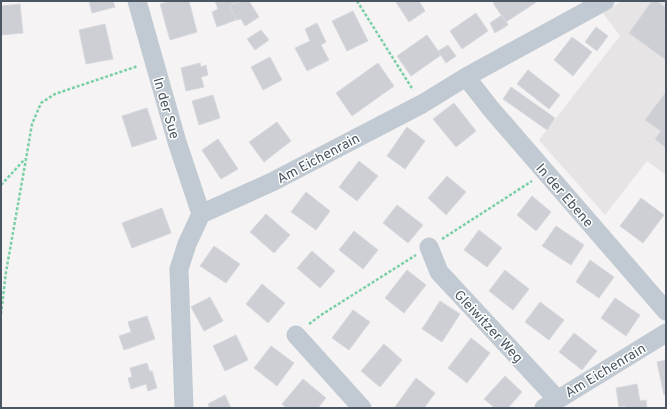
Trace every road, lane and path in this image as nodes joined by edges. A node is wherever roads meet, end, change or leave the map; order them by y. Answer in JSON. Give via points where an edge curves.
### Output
{"nodes":[{"id":1,"x":137,"y":1,"type":"edge"},
{"id":2,"x":605,"y":1,"type":"edge"},
{"id":3,"x":359,"y":2,"type":"edge"},
{"id":4,"x":153,"y":61,"type":"junction"},
{"id":5,"x":466,"y":77,"type":"junction"},
{"id":6,"x":422,"y":104,"type":"junction"},
{"id":7,"x":26,"y":159,"type":"junction"},
{"id":8,"x":1,"y":185,"type":"edge"},
{"id":9,"x":201,"y":214,"type":"junction"},
{"id":10,"x":429,"y":247,"type":"dead end"},
{"id":11,"x":666,"y":311,"type":"edge"},
{"id":12,"x":1,"y":314,"type":"edge"},
{"id":13,"x":666,"y":333,"type":"edge"},
{"id":14,"x":296,"y":334,"type":"dead end"},
{"id":15,"x":550,"y":404,"type":"edge"},
{"id":16,"x":184,"y":408,"type":"edge"},
{"id":17,"x":362,"y":408,"type":"edge"}],
"edges":[{"from":1,"to":4,"type":"street","name":"In der Sue"},
{"from":2,"to":5,"type":"street","name":"Am Eichenrain"},
{"from":3,"to":6,"type":"path"},
{"from":4,"to":7,"type":"path","via":[[55,94],[41,103],[32,124]]},
{"from":4,"to":9,"type":"street","name":"In der Sue"},
{"from":5,"to":6,"type":"street","name":"Am Eichenrain"},
{"from":5,"to":11,"type":"street","name":"In der Ebene"},
{"from":6,"to":9,"type":"street","name":"Am Eichenrain","via":[[272,182]]},
{"from":7,"to":8,"type":"path"},
{"from":7,"to":12,"type":"path"},
{"from":9,"to":16,"type":"street","via":[[179,269]]},
{"from":10,"to":15,"type":"street","name":"Gleiwitzer Weg","via":[[439,272]]},
{"from":13,"to":15,"type":"street","name":"Am Eichenrain"},
{"from":14,"to":17,"type":"street"}]}
